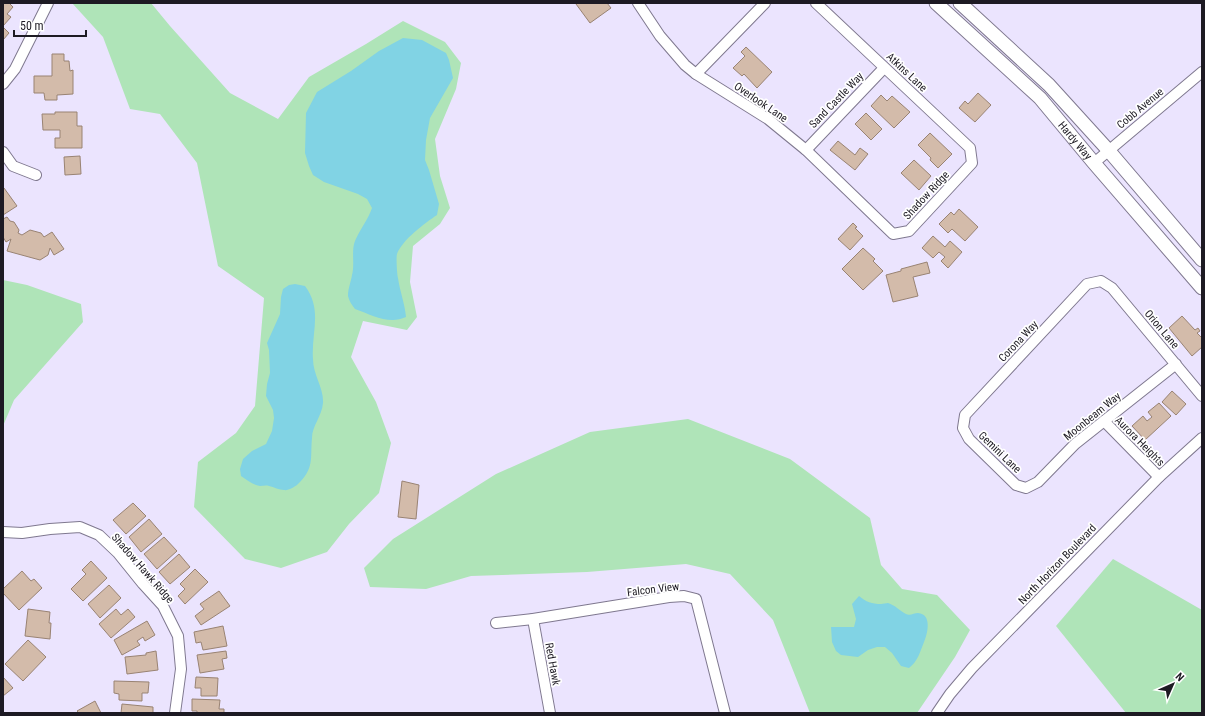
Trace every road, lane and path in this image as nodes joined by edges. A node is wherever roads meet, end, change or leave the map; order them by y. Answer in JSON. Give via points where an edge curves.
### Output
{"nodes":[{"id":1,"x":48,"y":3,"type":"edge"},
{"id":2,"x":638,"y":3,"type":"edge"},
{"id":3,"x":765,"y":3,"type":"edge"},
{"id":4,"x":816,"y":3,"type":"edge"},
{"id":5,"x":936,"y":3,"type":"edge"},
{"id":6,"x":960,"y":3,"type":"edge"},
{"id":7,"x":884,"y":68,"type":"junction"},
{"id":8,"x":1202,"y":72,"type":"edge"},
{"id":9,"x":696,"y":74,"type":"junction"},
{"id":10,"x":3,"y":84,"type":"edge"},
{"id":11,"x":806,"y":150,"type":"junction"},
{"id":12,"x":1109,"y":151,"type":"junction"},
{"id":13,"x":3,"y":152,"type":"edge"},
{"id":14,"x":972,"y":163,"type":"joint"},
{"id":15,"x":1094,"y":163,"type":"junction"},
{"id":16,"x":36,"y":175,"type":"dead end"},
{"id":17,"x":893,"y":234,"type":"joint"},
{"id":18,"x":1202,"y":260,"type":"edge"},
{"id":19,"x":1101,"y":280,"type":"joint"},
{"id":20,"x":1202,"y":288,"type":"edge"},
{"id":21,"x":1176,"y":364,"type":"junction"},
{"id":22,"x":1202,"y":396,"type":"edge"},
{"id":23,"x":1104,"y":421,"type":"junction"},
{"id":24,"x":963,"y":428,"type":"joint"},
{"id":25,"x":1202,"y":438,"type":"edge"},
{"id":26,"x":1159,"y":477,"type":"junction"},
{"id":27,"x":1026,"y":488,"type":"joint"},
{"id":28,"x":3,"y":532,"type":"edge"},
{"id":29,"x":534,"y":619,"type":"junction"},
{"id":30,"x":496,"y":623,"type":"dead end"},
{"id":31,"x":175,"y":713,"type":"edge"},
{"id":32,"x":550,"y":713,"type":"edge"},
{"id":33,"x":725,"y":713,"type":"edge"},
{"id":34,"x":937,"y":713,"type":"edge"}],
"edges":[{"from":1,"to":10,"type":"street","via":[[15,69]]},
{"from":2,"to":9,"type":"street","name":"Overlook Lane","via":[[660,36]]},
{"from":3,"to":9,"type":"street"},
{"from":4,"to":7,"type":"street","name":"Atkins Lane"},
{"from":5,"to":15,"type":"main road","name":"Hardy Way","via":[[1040,98]]},
{"from":6,"to":12,"type":"main road","name":"Hardy Way","via":[[1049,85]]},
{"from":7,"to":11,"type":"street","name":"Sand Castle Way"},
{"from":7,"to":14,"type":"street","name":"Atkins Lane","via":[[970,148]]},
{"from":8,"to":12,"type":"street","name":"Cobb Avenue"},
{"from":9,"to":11,"type":"street","name":"Overlook Lane","via":[[768,118]]},
{"from":11,"to":17,"type":"street","name":"Overlook Lane"},
{"from":12,"to":15,"type":"street","name":"Cobb Avenue"},
{"from":12,"to":18,"type":"main road","name":"Hardy Way"},
{"from":13,"to":16,"type":"street","via":[[13,166]]},
{"from":14,"to":17,"type":"street","name":"Shadow Ridge","via":[[909,231]]},
{"from":15,"to":20,"type":"main road","name":"Hardy Way"},
{"from":19,"to":21,"type":"street","name":"Orion Lane","via":[[1112,288]]},
{"from":19,"to":24,"type":"street","name":"Corona Way","via":[[1087,284],[970,409],[965,415]]},
{"from":21,"to":22,"type":"street","name":"Orion Lane"},
{"from":21,"to":23,"type":"street","name":"Moonbeam Way"},
{"from":23,"to":26,"type":"street","name":"Aurora Heights"},
{"from":23,"to":27,"type":"street","name":"Moonbeam Way","via":[[1075,444],[1038,482]]},
{"from":24,"to":27,"type":"street","name":"Gemini Lane","via":[[969,439],[1016,484]]},
{"from":25,"to":26,"type":"street","name":"North Horizon Boulevard"},
{"from":26,"to":34,"type":"street","name":"North Horizon Boulevard","via":[[972,668]]},
{"from":28,"to":31,"type":"street","name":"Shadow Hawk Ridge","via":[[22,533],[80,527],[99,535],[118,553],[163,606],[178,636],[181,669]]},
{"from":29,"to":30,"type":"street","name":"Falcon View"},
{"from":29,"to":32,"type":"street","name":"Red Hawk"},
{"from":29,"to":33,"type":"street","name":"Falcon View","via":[[669,597],[684,596],[696,599]]}]}
